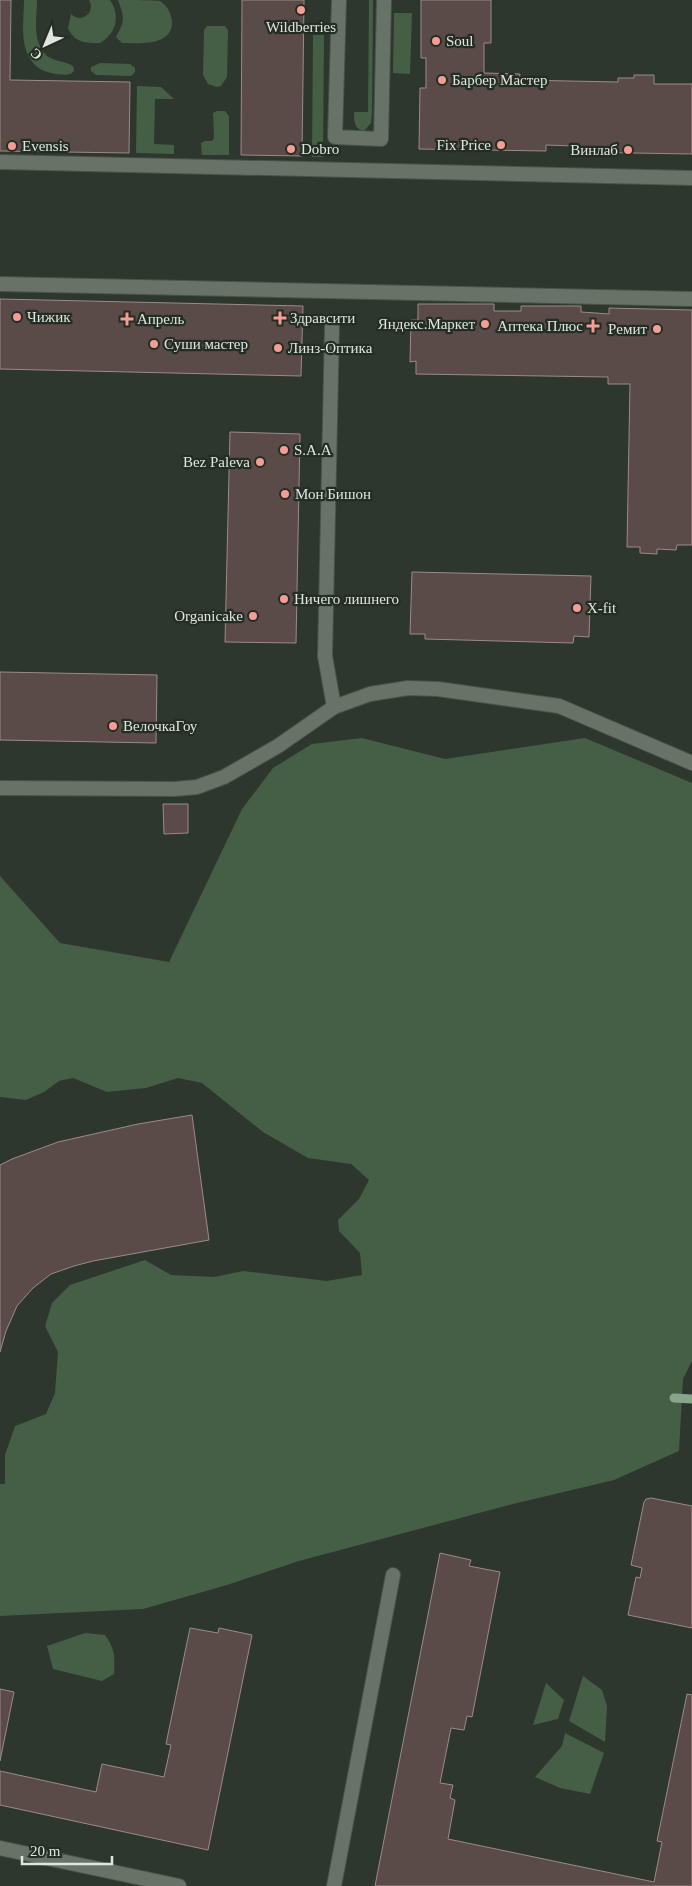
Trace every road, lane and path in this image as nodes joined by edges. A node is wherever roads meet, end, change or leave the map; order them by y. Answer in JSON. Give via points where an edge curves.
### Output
{"nodes":[{"id":1,"x":339,"y":0,"type":"edge"},
{"id":2,"x":384,"y":0,"type":"edge"},
{"id":3,"x":0,"y":162,"type":"edge"},
{"id":4,"x":692,"y":178,"type":"edge"},
{"id":5,"x":0,"y":284,"type":"edge"},
{"id":6,"x":692,"y":299,"type":"edge"},
{"id":7,"x":332,"y":326,"type":"dead end"},
{"id":8,"x":334,"y":707,"type":"junction"},
{"id":9,"x":692,"y":763,"type":"edge"},
{"id":10,"x":0,"y":788,"type":"edge"},
{"id":11,"x":393,"y":1574,"type":"dead end"},
{"id":12,"x":0,"y":1848,"type":"edge"},
{"id":13,"x":179,"y":1886,"type":"edge"},
{"id":14,"x":334,"y":1886,"type":"edge"}],
"edges":[{"from":1,"to":2,"type":"street","via":[[335,138],[381,139]]},
{"from":3,"to":4,"type":"street"},
{"from":5,"to":6,"type":"street"},
{"from":7,"to":8,"type":"street","via":[[325,656]]},
{"from":8,"to":9,"type":"street","via":[[370,694],[408,688],[438,689],[559,706]]},
{"from":8,"to":10,"type":"street","via":[[251,763],[197,787]]},
{"from":11,"to":14,"type":"street"},
{"from":12,"to":13,"type":"street"}]}
